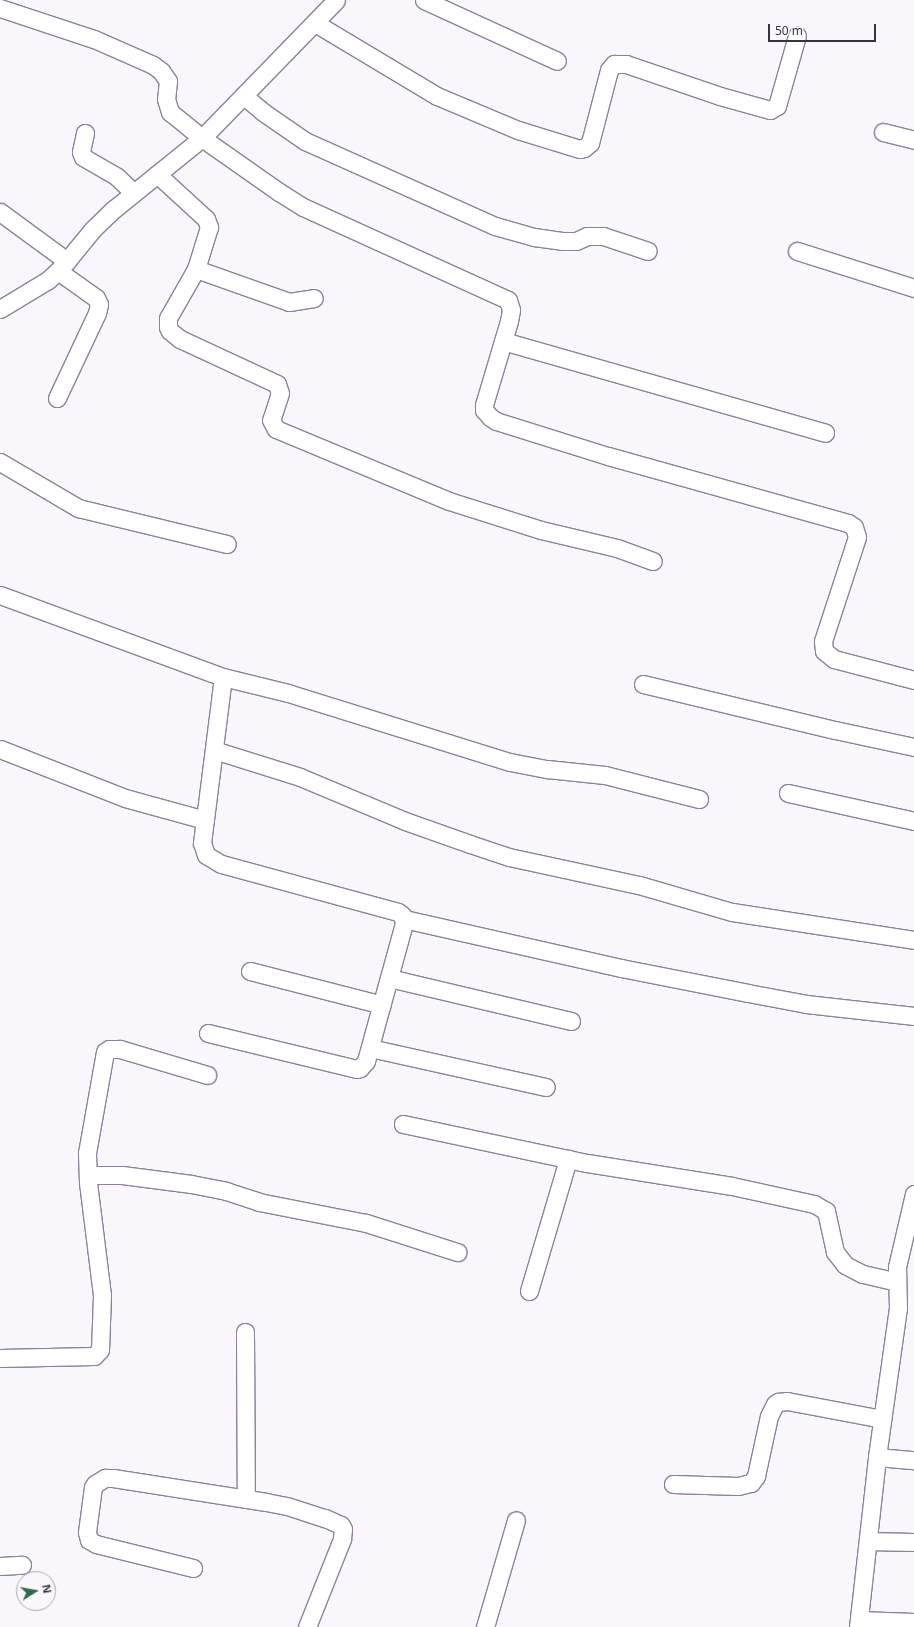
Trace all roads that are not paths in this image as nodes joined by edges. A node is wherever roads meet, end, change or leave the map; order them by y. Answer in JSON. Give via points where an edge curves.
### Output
{"nodes":[{"id":1,"x":336,"y":0,"type":"edge"},
{"id":2,"x":424,"y":0,"type":"edge"},
{"id":3,"x":0,"y":8,"type":"edge"},
{"id":4,"x":315,"y":23,"type":"junction"},
{"id":5,"x":797,"y":36,"type":"dead end"},
{"id":6,"x":557,"y":61,"type":"dead end"},
{"id":7,"x":244,"y":96,"type":"junction"},
{"id":8,"x":884,"y":132,"type":"dead end"},
{"id":9,"x":85,"y":133,"type":"dead end"},
{"id":10,"x":202,"y":138,"type":"junction"},
{"id":11,"x":914,"y":140,"type":"edge"},
{"id":12,"x":157,"y":174,"type":"junction"},
{"id":13,"x":134,"y":193,"type":"junction"},
{"id":14,"x":0,"y":212,"type":"edge"},
{"id":15,"x":648,"y":251,"type":"dead end"},
{"id":16,"x":797,"y":251,"type":"dead end"},
{"id":17,"x":62,"y":266,"type":"junction"},
{"id":18,"x":196,"y":269,"type":"junction"},
{"id":19,"x":914,"y":288,"type":"edge"},
{"id":20,"x":314,"y":298,"type":"dead end"},
{"id":21,"x":0,"y":309,"type":"edge"},
{"id":22,"x":502,"y":341,"type":"junction"},
{"id":23,"x":58,"y":398,"type":"dead end"},
{"id":24,"x":825,"y":433,"type":"dead end"},
{"id":25,"x":0,"y":462,"type":"edge"},
{"id":26,"x":227,"y":544,"type":"dead end"},
{"id":27,"x":653,"y":561,"type":"dead end"},
{"id":28,"x":0,"y":595,"type":"edge"},
{"id":29,"x":223,"y":677,"type":"junction"},
{"id":30,"x":914,"y":680,"type":"edge"},
{"id":31,"x":643,"y":684,"type":"dead end"},
{"id":32,"x":914,"y":747,"type":"edge"},
{"id":33,"x":0,"y":750,"type":"edge"},
{"id":34,"x":214,"y":750,"type":"junction"},
{"id":35,"x":788,"y":793,"type":"dead end"},
{"id":36,"x":699,"y":799,"type":"dead end"},
{"id":37,"x":205,"y":820,"type":"junction"},
{"id":38,"x":914,"y":821,"type":"edge"},
{"id":39,"x":404,"y":919,"type":"junction"},
{"id":40,"x":914,"y":940,"type":"edge"},
{"id":41,"x":250,"y":971,"type":"dead end"},
{"id":42,"x":389,"y":978,"type":"junction"},
{"id":43,"x":382,"y":1005,"type":"junction"},
{"id":44,"x":914,"y":1016,"type":"edge"},
{"id":45,"x":570,"y":1021,"type":"dead end"},
{"id":46,"x":208,"y":1033,"type":"dead end"},
{"id":47,"x":370,"y":1048,"type":"junction"},
{"id":48,"x":207,"y":1075,"type":"dead end"},
{"id":49,"x":546,"y":1087,"type":"dead end"},
{"id":50,"x":403,"y":1124,"type":"dead end"},
{"id":51,"x":568,"y":1158,"type":"junction"},
{"id":52,"x":88,"y":1175,"type":"junction"},
{"id":53,"x":914,"y":1194,"type":"edge"},
{"id":54,"x":457,"y":1252,"type":"dead end"},
{"id":55,"x":897,"y":1282,"type":"junction"},
{"id":56,"x":529,"y":1291,"type":"dead end"},
{"id":57,"x":245,"y":1332,"type":"dead end"},
{"id":58,"x":0,"y":1358,"type":"edge"},
{"id":59,"x":882,"y":1419,"type":"junction"},
{"id":60,"x":877,"y":1456,"type":"junction"},
{"id":61,"x":914,"y":1460,"type":"edge"},
{"id":62,"x":673,"y":1484,"type":"dead end"},
{"id":63,"x":246,"y":1499,"type":"junction"},
{"id":64,"x":516,"y":1520,"type":"dead end"},
{"id":65,"x":868,"y":1541,"type":"junction"},
{"id":66,"x":914,"y":1542,"type":"edge"},
{"id":67,"x":22,"y":1565,"type":"dead end"},
{"id":68,"x":0,"y":1566,"type":"edge"},
{"id":69,"x":193,"y":1568,"type":"dead end"},
{"id":70,"x":914,"y":1622,"type":"edge"},
{"id":71,"x":859,"y":1623,"type":"edge"},
{"id":72,"x":307,"y":1627,"type":"edge"},
{"id":73,"x":485,"y":1627,"type":"edge"}],
"edges":[{"from":1,"to":4,"type":"street"},
{"from":2,"to":6,"type":"street"},
{"from":3,"to":10,"type":"street","via":[[94,39],[153,65],[168,81],[167,109]]},
{"from":4,"to":5,"type":"street","via":[[437,96],[518,130],[580,149],[590,143],[609,70],[614,64],[626,64],[770,110],[777,106]]},
{"from":4,"to":7,"type":"street"},
{"from":7,"to":10,"type":"street"},
{"from":7,"to":15,"type":"street","via":[[306,141],[495,226],[534,237],[562,241],[603,236]]},
{"from":8,"to":11,"type":"street"},
{"from":9,"to":13,"type":"street","via":[[82,157],[117,177]]},
{"from":10,"to":12,"type":"street"},
{"from":10,"to":22,"type":"street","via":[[303,207],[503,296],[508,300],[510,310]]},
{"from":12,"to":13,"type":"street"},
{"from":12,"to":18,"type":"street","via":[[208,222],[208,232]]},
{"from":13,"to":17,"type":"street","via":[[98,224]]},
{"from":14,"to":17,"type":"street"},
{"from":16,"to":19,"type":"street"},
{"from":17,"to":21,"type":"street","via":[[42,284]]},
{"from":17,"to":23,"type":"street","via":[[96,298],[99,304],[97,314]]},
{"from":18,"to":20,"type":"street","via":[[289,302]]},
{"from":18,"to":27,"type":"street","via":[[168,318],[170,332],[277,384],[280,393],[271,420],[276,429],[449,501],[541,530],[617,548]]},
{"from":22,"to":24,"type":"street"},
{"from":22,"to":30,"type":"street","via":[[484,405],[486,414],[496,421],[616,458],[848,523],[854,527],[857,537],[823,641],[824,651],[834,659]]},
{"from":25,"to":26,"type":"street","via":[[90,513]]},
{"from":28,"to":29,"type":"street"},
{"from":29,"to":34,"type":"street"},
{"from":29,"to":36,"type":"street","via":[[288,693],[510,762],[605,775]]},
{"from":31,"to":32,"type":"street"},
{"from":33,"to":37,"type":"street","via":[[125,798]]},
{"from":34,"to":37,"type":"street"},
{"from":34,"to":40,"type":"street","via":[[300,777],[405,821],[509,857],[639,885],[732,912]]},
{"from":35,"to":38,"type":"street"},
{"from":37,"to":39,"type":"street","via":[[203,850],[216,862],[398,912]]},
{"from":39,"to":42,"type":"street"},
{"from":39,"to":44,"type":"street","via":[[621,968],[748,993],[806,1004]]},
{"from":41,"to":43,"type":"street"},
{"from":42,"to":43,"type":"street"},
{"from":42,"to":45,"type":"street"},
{"from":43,"to":47,"type":"street"},
{"from":46,"to":47,"type":"street","via":[[357,1068],[364,1066]]},
{"from":47,"to":49,"type":"street"},
{"from":48,"to":52,"type":"street","via":[[120,1049],[109,1049],[105,1052],[87,1153]]},
{"from":50,"to":51,"type":"street"},
{"from":51,"to":55,"type":"street","via":[[732,1186],[814,1204],[826,1211],[835,1252],[845,1265],[863,1274]]},
{"from":51,"to":56,"type":"street"},
{"from":52,"to":54,"type":"street","via":[[122,1175],[226,1191],[259,1202],[366,1223]]},
{"from":52,"to":58,"type":"street","via":[[102,1295],[100,1350],[97,1355],[87,1356]]},
{"from":53,"to":55,"type":"street","via":[[897,1267]]},
{"from":55,"to":59,"type":"street","via":[[898,1308]]},
{"from":57,"to":63,"type":"street"},
{"from":59,"to":60,"type":"street"},
{"from":59,"to":62,"type":"street","via":[[787,1401],[778,1402],[769,1416],[756,1476],[751,1483],[738,1486]]},
{"from":60,"to":61,"type":"street"},
{"from":60,"to":65,"type":"street"},
{"from":63,"to":69,"type":"street","via":[[113,1478],[106,1478],[95,1484],[87,1532],[90,1540],[96,1544]]},
{"from":63,"to":72,"type":"street","via":[[287,1506],[331,1520],[343,1529],[342,1539]]},
{"from":64,"to":73,"type":"street"},
{"from":65,"to":66,"type":"street"},
{"from":65,"to":71,"type":"street"},
{"from":67,"to":68,"type":"street"},
{"from":70,"to":71,"type":"street"}]}
